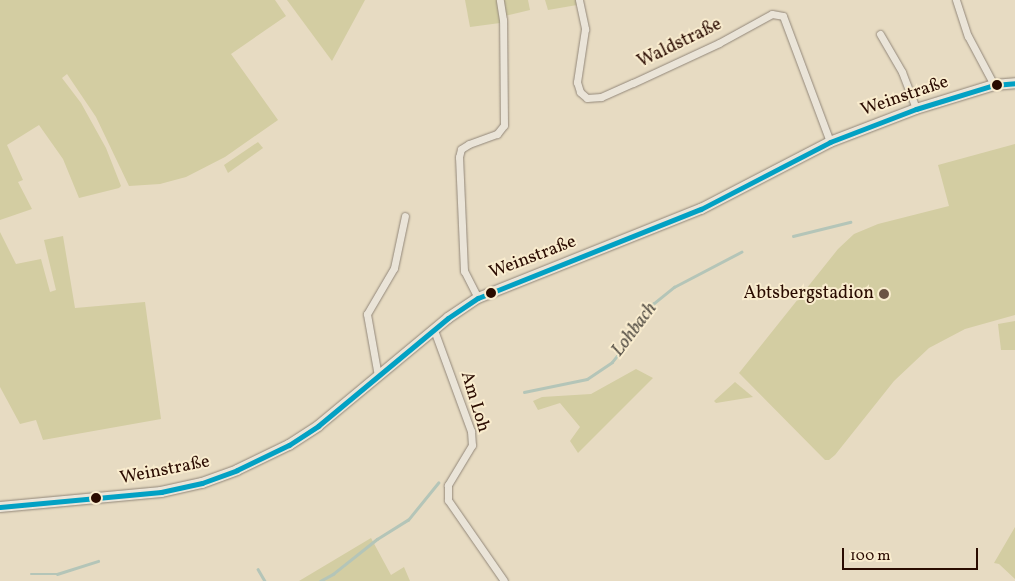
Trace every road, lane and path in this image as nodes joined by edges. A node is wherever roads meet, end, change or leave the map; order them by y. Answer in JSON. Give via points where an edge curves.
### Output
{"nodes":[{"id":1,"x":500,"y":0,"type":"edge"},
{"id":2,"x":579,"y":0,"type":"edge"},
{"id":3,"x":956,"y":0,"type":"edge"},
{"id":4,"x":880,"y":34,"type":"dead end"},
{"id":5,"x":1015,"y":83,"type":"edge"},
{"id":6,"x":994,"y":85,"type":"junction"},
{"id":7,"x":916,"y":108,"type":"junction"},
{"id":8,"x":830,"y":142,"type":"junction"},
{"id":9,"x":405,"y":216,"type":"dead end"},
{"id":10,"x":478,"y":298,"type":"junction"},
{"id":11,"x":434,"y":330,"type":"junction"},
{"id":12,"x":378,"y":376,"type":"junction"},
{"id":13,"x":0,"y":508,"type":"edge"},
{"id":14,"x":504,"y":581,"type":"edge"}],
"edges":[{"from":1,"to":10,"type":"street","via":[[504,125],[497,134],[469,144],[461,150],[459,157],[464,271]]},
{"from":2,"to":8,"type":"street","name":"Waldstraße","via":[[585,28],[577,82],[580,92],[587,98],[601,97],[633,83],[772,14],[783,16]]},
{"from":3,"to":6,"type":"street","via":[[968,36]]},
{"from":4,"to":7,"type":"street","via":[[902,72]]},
{"from":5,"to":6,"type":"street","name":"Weinstraße"},
{"from":6,"to":7,"type":"street","name":"Weinstraße"},
{"from":7,"to":8,"type":"street","name":"Weinstraße"},
{"from":8,"to":10,"type":"street","name":"Weinstraße","via":[[701,209]]},
{"from":9,"to":12,"type":"street","via":[[394,268],[367,314]]},
{"from":10,"to":11,"type":"street","name":"Weinstraße"},
{"from":11,"to":12,"type":"street","name":"Weinstraße"},
{"from":11,"to":14,"type":"street","name":"Am Loh","via":[[471,431],[472,445],[448,486],[448,500]]},
{"from":12,"to":13,"type":"street","name":"Weinstraße","via":[[318,426],[289,445],[202,483],[130,496]]}]}
